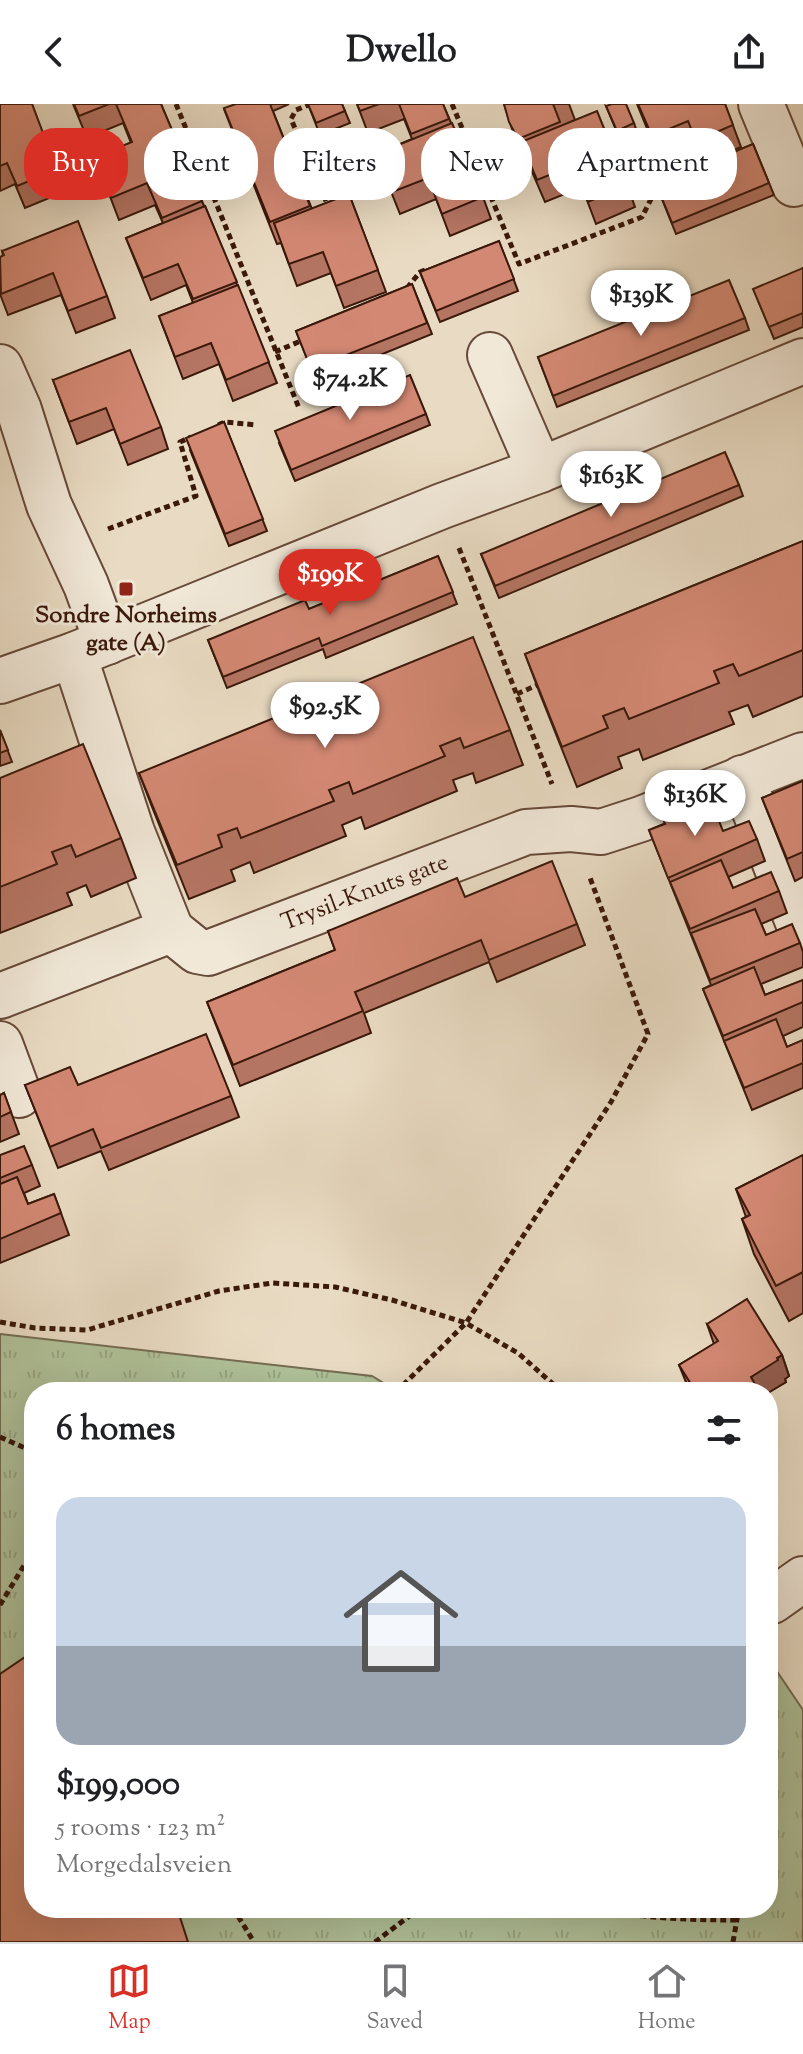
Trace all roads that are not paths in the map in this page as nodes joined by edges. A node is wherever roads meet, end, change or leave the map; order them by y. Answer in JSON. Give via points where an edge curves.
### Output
{"nodes":[{"id":1,"x":761,"y":104,"type":"edge"},
{"id":2,"x":794,"y":184,"type":"dead end"},
{"id":3,"x":490,"y":355,"type":"dead end"},
{"id":4,"x":803,"y":361,"type":"edge"},
{"id":5,"x":0,"y":367,"type":"edge"},
{"id":6,"x":540,"y":470,"type":"junction"},
{"id":7,"x":91,"y":648,"type":"junction"},
{"id":8,"x":0,"y":681,"type":"edge"},
{"id":9,"x":803,"y":755,"type":"edge"},
{"id":10,"x":742,"y":778,"type":"junction"},
{"id":11,"x":171,"y":930,"type":"junction"},
{"id":12,"x":803,"y":935,"type":"edge"},
{"id":13,"x":0,"y":996,"type":"edge"},
{"id":14,"x":0,"y":1044,"type":"edge"},
{"id":15,"x":19,"y":1095,"type":"dead end"}],
"edges":[{"from":1,"to":2,"type":"street"},
{"from":3,"to":6,"type":"street"},
{"from":4,"to":6,"type":"street"},
{"from":5,"to":7,"type":"street","via":[[49,505],[86,585]]},
{"from":6,"to":7,"type":"street"},
{"from":7,"to":8,"type":"street"},
{"from":7,"to":11,"type":"street","via":[[132,832]]},
{"from":9,"to":10,"type":"street","name":"Trysil-Knuts gate"},
{"from":10,"to":11,"type":"street","name":"Trysil-Knuts gate","via":[[601,832],[526,832],[208,953],[197,951]]},
{"from":10,"to":12,"type":"street"},
{"from":11,"to":13,"type":"street"},
{"from":14,"to":15,"type":"street"}]}
